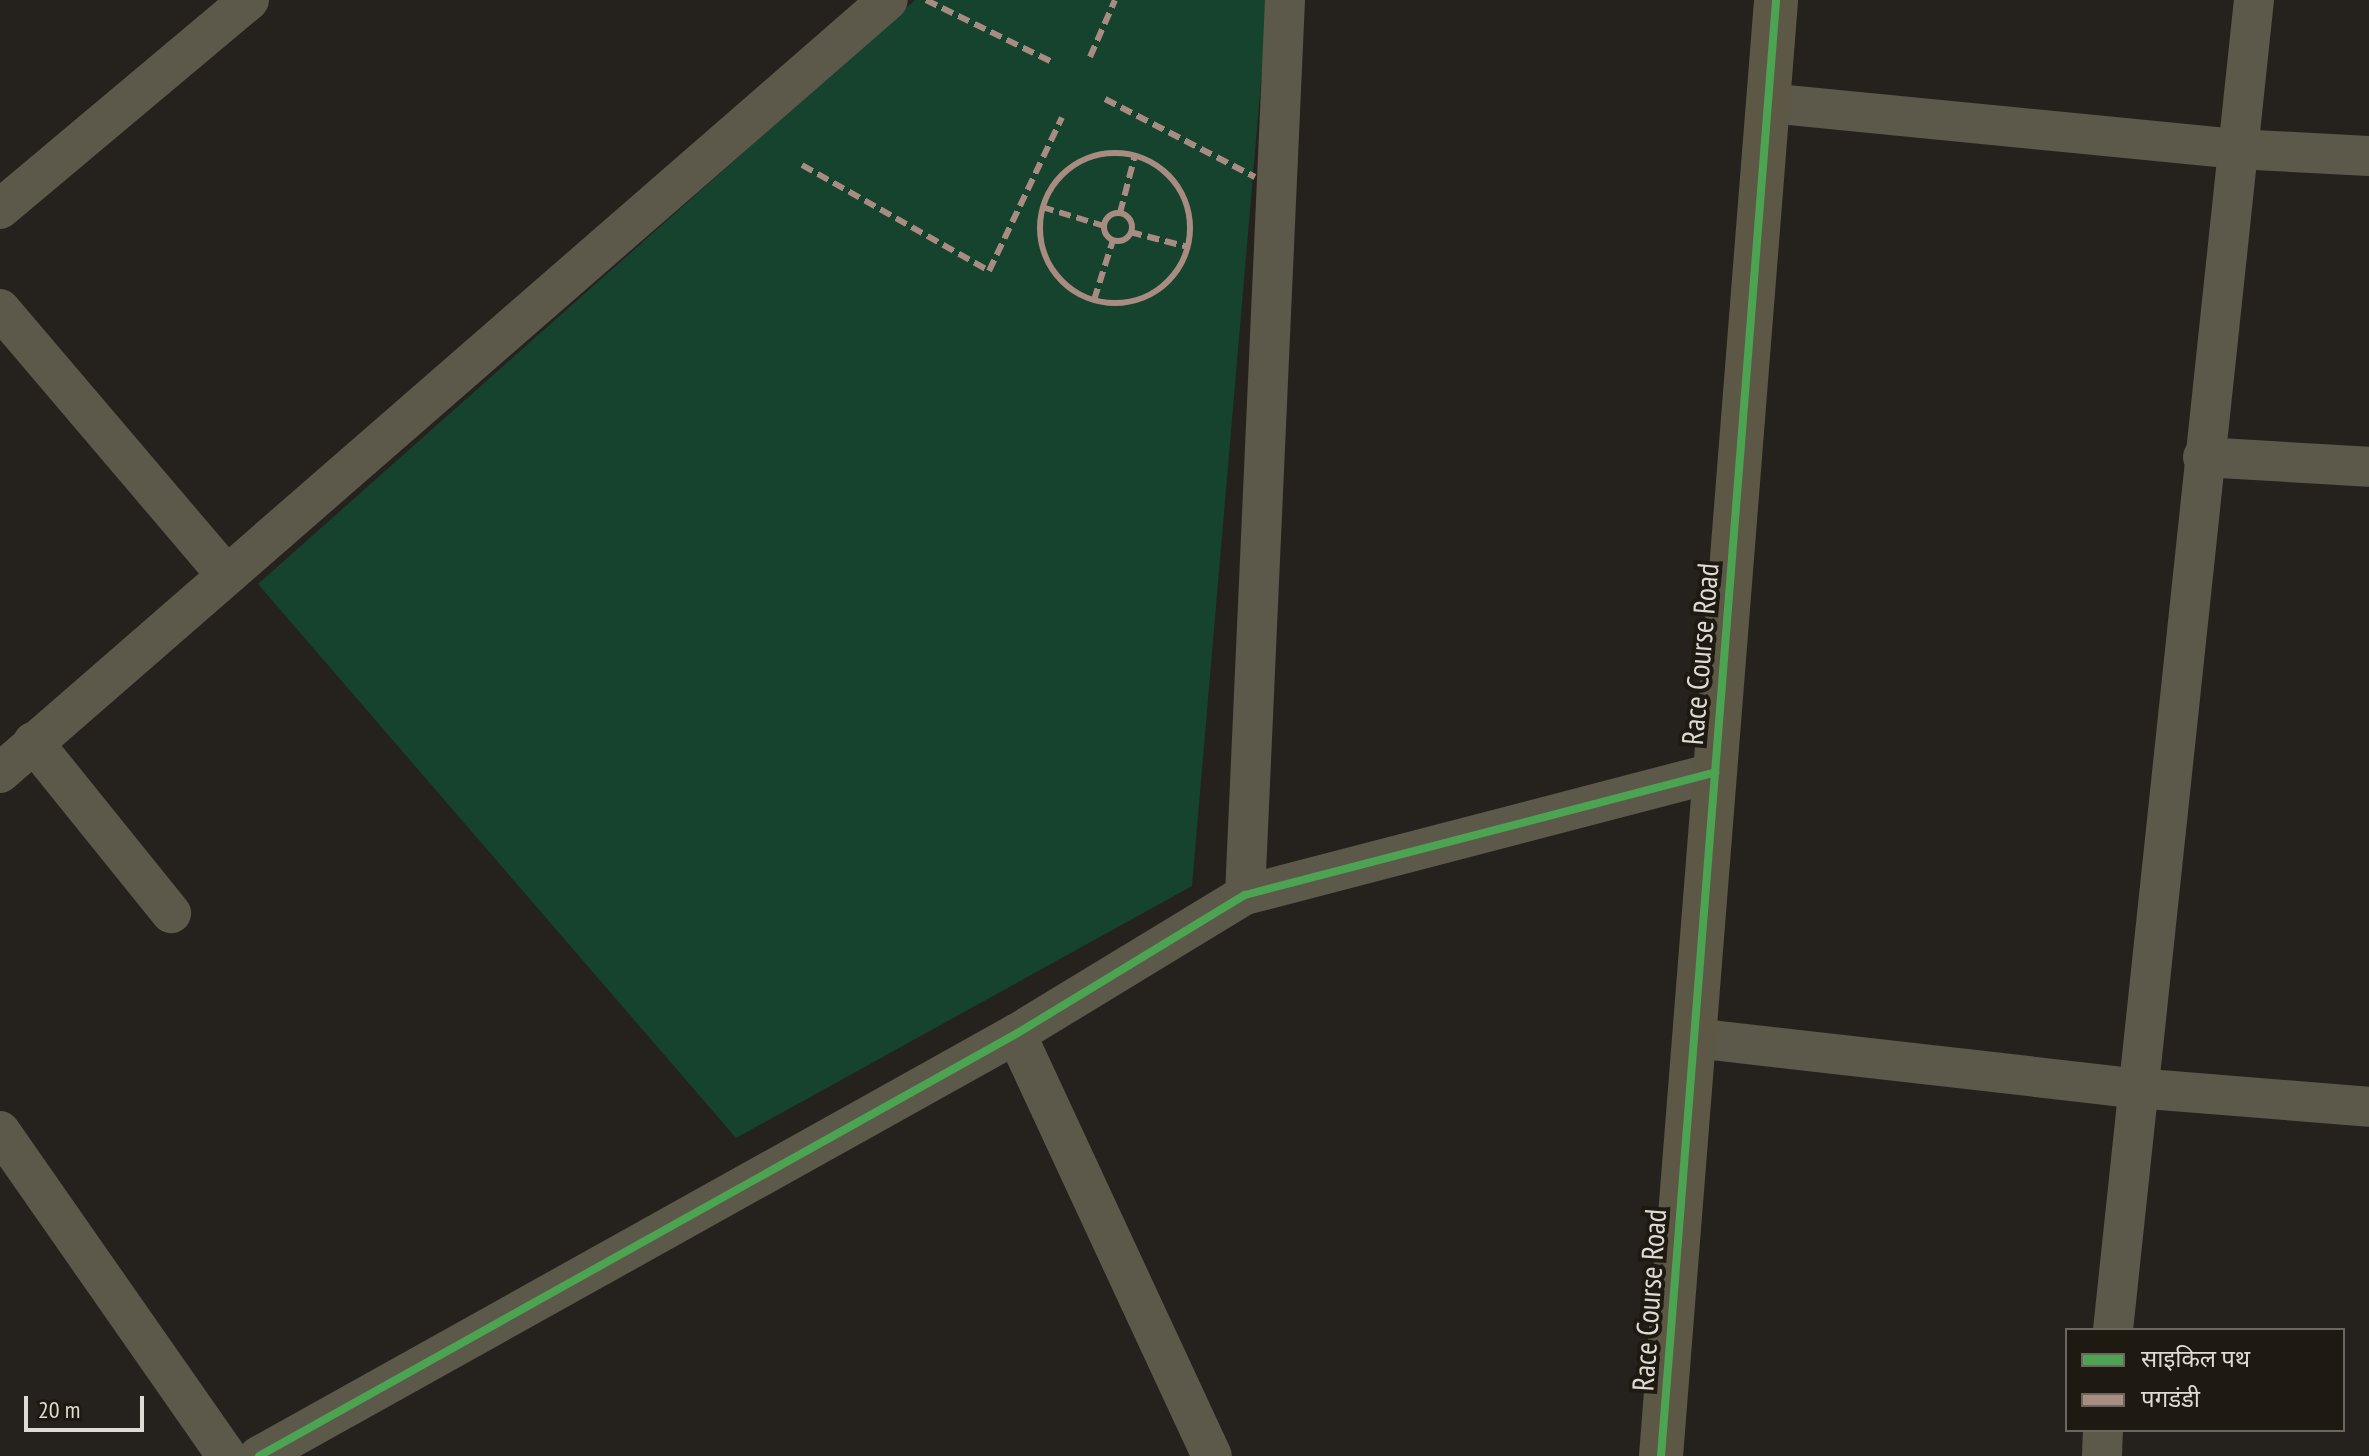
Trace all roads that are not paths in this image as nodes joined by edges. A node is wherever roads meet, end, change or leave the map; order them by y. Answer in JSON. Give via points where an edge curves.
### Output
{"nodes":[{"id":1,"x":249,"y":0,"type":"edge"},
{"id":2,"x":888,"y":0,"type":"edge"},
{"id":3,"x":1285,"y":0,"type":"edge"},
{"id":4,"x":1776,"y":0,"type":"edge"},
{"id":5,"x":2254,"y":0,"type":"edge"},
{"id":6,"x":1768,"y":103,"type":"junction"},
{"id":7,"x":2236,"y":149,"type":"junction"},
{"id":8,"x":2369,"y":156,"type":"edge"},
{"id":9,"x":0,"y":209,"type":"edge"},
{"id":10,"x":0,"y":309,"type":"edge"},
{"id":11,"x":2203,"y":457,"type":"junction"},
{"id":12,"x":2369,"y":467,"type":"edge"},
{"id":13,"x":227,"y":576,"type":"junction"},
{"id":14,"x":33,"y":742,"type":"junction"},
{"id":15,"x":0,"y":773,"type":"edge"},
{"id":16,"x":1715,"y":773,"type":"junction"},
{"id":17,"x":1245,"y":895,"type":"junction"},
{"id":18,"x":171,"y":913,"type":"dead end"},
{"id":19,"x":1016,"y":1034,"type":"junction"},
{"id":20,"x":1694,"y":1038,"type":"junction"},
{"id":21,"x":2135,"y":1088,"type":"junction"},
{"id":22,"x":2369,"y":1107,"type":"edge"},
{"id":23,"x":0,"y":1131,"type":"edge"},
{"id":24,"x":2113,"y":1328,"type":"edge"},
{"id":25,"x":2103,"y":1432,"type":"edge"},
{"id":26,"x":227,"y":1456,"type":"edge"},
{"id":27,"x":259,"y":1456,"type":"edge"},
{"id":28,"x":1212,"y":1456,"type":"edge"},
{"id":29,"x":1661,"y":1456,"type":"edge"},
{"id":30,"x":2102,"y":1456,"type":"edge"}],
"edges":[{"from":1,"to":9,"type":"street"},
{"from":2,"to":13,"type":"street"},
{"from":3,"to":17,"type":"street"},
{"from":4,"to":6,"type":"street","name":"Race Course Road"},
{"from":5,"to":7,"type":"street"},
{"from":6,"to":7,"type":"street"},
{"from":6,"to":16,"type":"street","name":"Race Course Road"},
{"from":7,"to":8,"type":"street"},
{"from":7,"to":11,"type":"street"},
{"from":10,"to":13,"type":"street"},
{"from":11,"to":12,"type":"street"},
{"from":11,"to":21,"type":"street"},
{"from":13,"to":14,"type":"street"},
{"from":14,"to":15,"type":"street"},
{"from":14,"to":18,"type":"street"},
{"from":16,"to":17,"type":"street"},
{"from":16,"to":20,"type":"street","name":"Race Course Road"},
{"from":17,"to":19,"type":"street"},
{"from":19,"to":27,"type":"street"},
{"from":19,"to":28,"type":"street"},
{"from":20,"to":21,"type":"street"},
{"from":20,"to":29,"type":"street","name":"Race Course Road"},
{"from":21,"to":22,"type":"street"},
{"from":21,"to":24,"type":"street"},
{"from":23,"to":26,"type":"street"},
{"from":25,"to":30,"type":"street"}]}
